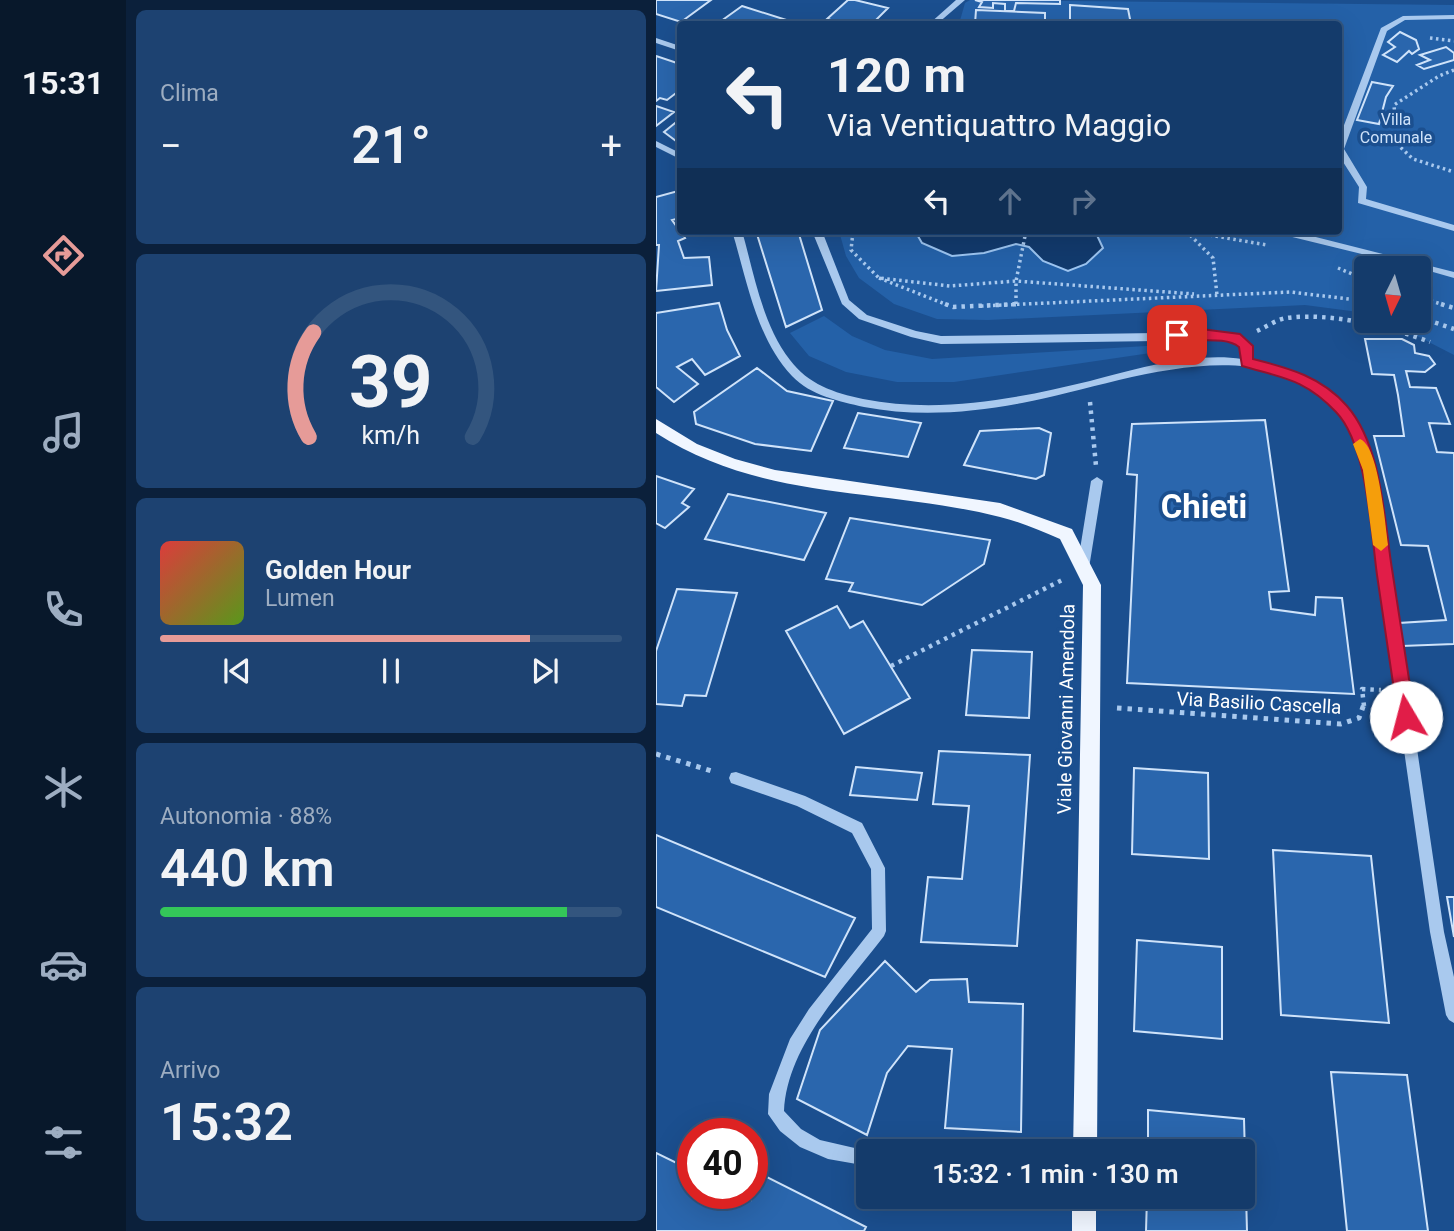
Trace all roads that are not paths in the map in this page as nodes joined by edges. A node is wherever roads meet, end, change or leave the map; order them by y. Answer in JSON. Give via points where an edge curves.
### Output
{"nodes":[{"id":1,"x":961,"y":0,"type":"edge"},
{"id":2,"x":1454,"y":17,"type":"edge"},
{"id":3,"x":936,"y":21,"type":"edge"},
{"id":4,"x":656,"y":40,"type":"edge"},
{"id":5,"x":677,"y":48,"type":"edge"},
{"id":6,"x":656,"y":144,"type":"edge"},
{"id":7,"x":1342,"y":144,"type":"edge"},
{"id":8,"x":1342,"y":152,"type":"edge"},
{"id":9,"x":677,"y":154,"type":"edge"},
{"id":10,"x":1454,"y":228,"type":"edge"},
{"id":11,"x":738,"y":235,"type":"edge"},
{"id":12,"x":819,"y":235,"type":"edge"},
{"id":13,"x":1296,"y":235,"type":"edge"},
{"id":14,"x":1454,"y":275,"type":"edge"},
{"id":15,"x":1247,"y":362,"type":"junction"},
{"id":16,"x":656,"y":425,"type":"edge"},
{"id":17,"x":1097,"y":481,"type":"road end"},
{"id":18,"x":1083,"y":569,"type":"junction"},
{"id":19,"x":736,"y":778,"type":"road end"},
{"id":20,"x":1454,"y":1015,"type":"edge"},
{"id":21,"x":1085,"y":1139,"type":"edge"},
{"id":22,"x":856,"y":1157,"type":"edge"},
{"id":23,"x":1084,"y":1209,"type":"edge"},
{"id":24,"x":1084,"y":1231,"type":"edge"}],
"edges":[{"from":1,"to":3,"type":"street"},
{"from":2,"to":7,"type":"street","via":[[1403,18],[1384,30]]},
{"from":4,"to":5,"type":"street"},
{"from":6,"to":9,"type":"street"},
{"from":8,"to":10,"type":"street","via":[[1363,187],[1361,201]]},
{"from":11,"to":15,"type":"street","via":[[781,358],[799,378],[822,392],[851,400],[894,408],[938,409],[1035,397],[1167,367]]},
{"from":12,"to":15,"type":"street","via":[[846,302],[863,317],[915,334],[941,340],[1227,335],[1242,341],[1248,351]]},
{"from":13,"to":14,"type":"street"},
{"from":15,"to":20,"type":"street","via":[[1282,369],[1309,382],[1343,410],[1370,470],[1436,932]]},
{"from":16,"to":18,"type":"main road","name":"Viale Giovanni Amendola","via":[[676,441],[757,473],[1000,510],[1066,534]]},
{"from":17,"to":18,"type":"street"},
{"from":18,"to":21,"type":"main road","name":"Viale Giovanni Amendola","via":[[1092,585]]},
{"from":19,"to":22,"type":"street","via":[[857,828],[878,868],[879,931],[808,1025],[777,1094],[776,1114],[786,1128],[826,1153]]},
{"from":23,"to":24,"type":"main road"}]}
